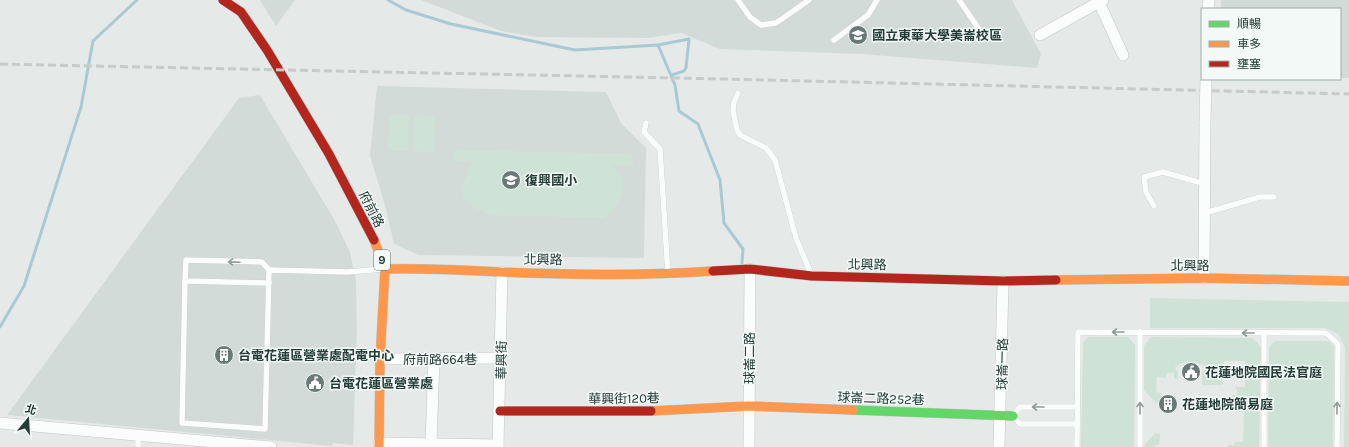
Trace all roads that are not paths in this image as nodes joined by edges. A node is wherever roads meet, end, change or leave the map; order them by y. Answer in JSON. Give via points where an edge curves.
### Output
{"nodes":[{"id":1,"x":223,"y":0,"type":"edge"},
{"id":2,"x":234,"y":0,"type":"edge"},
{"id":3,"x":738,"y":0,"type":"edge"},
{"id":4,"x":808,"y":0,"type":"edge"},
{"id":5,"x":877,"y":0,"type":"edge"},
{"id":6,"x":959,"y":0,"type":"edge"},
{"id":7,"x":1100,"y":1,"type":"edge"},
{"id":8,"x":241,"y":12,"type":"junction"},
{"id":9,"x":979,"y":29,"type":"dead end"},
{"id":10,"x":1040,"y":35,"type":"dead end"},
{"id":11,"x":834,"y":40,"type":"dead end"},
{"id":12,"x":1123,"y":55,"type":"dead end"},
{"id":13,"x":1206,"y":80,"type":"edge"},
{"id":14,"x":738,"y":93,"type":"dead end"},
{"id":15,"x":646,"y":123,"type":"dead end"},
{"id":16,"x":1205,"y":184,"type":"junction"},
{"id":17,"x":1274,"y":197,"type":"dead end"},
{"id":18,"x":1154,"y":206,"type":"dead end"},
{"id":19,"x":1204,"y":213,"type":"junction"},
{"id":20,"x":750,"y":268,"type":"junction"},
{"id":21,"x":385,"y":269,"type":"junction"},
{"id":22,"x":270,"y":270,"type":"junction"},
{"id":23,"x":502,"y":272,"type":"junction"},
{"id":24,"x":668,"y":274,"type":"junction"},
{"id":25,"x":812,"y":276,"type":"junction"},
{"id":26,"x":1204,"y":278,"type":"junction"},
{"id":27,"x":1003,"y":280,"type":"junction"},
{"id":28,"x":185,"y":281,"type":"junction"},
{"id":29,"x":1349,"y":281,"type":"edge"},
{"id":30,"x":269,"y":283,"type":"junction"},
{"id":31,"x":1140,"y":332,"type":"junction"},
{"id":32,"x":1264,"y":333,"type":"junction"},
{"id":33,"x":501,"y":358,"type":"junction"},
{"id":34,"x":380,"y":359,"type":"junction"},
{"id":35,"x":434,"y":359,"type":"junction"},
{"id":36,"x":749,"y":406,"type":"junction"},
{"id":37,"x":1077,"y":408,"type":"junction"},
{"id":38,"x":500,"y":411,"type":"junction"},
{"id":39,"x":1000,"y":416,"type":"junction"},
{"id":40,"x":1013,"y":416,"type":"junction"},
{"id":41,"x":0,"y":423,"type":"edge"},
{"id":42,"x":1077,"y":424,"type":"junction"},
{"id":43,"x":138,"y":435,"type":"junction"},
{"id":44,"x":431,"y":444,"type":"junction"},
{"id":45,"x":379,"y":445,"type":"edge"},
{"id":46,"x":498,"y":446,"type":"edge"},
{"id":47,"x":138,"y":447,"type":"edge"},
{"id":48,"x":270,"y":447,"type":"edge"},
{"id":49,"x":749,"y":447,"type":"edge"},
{"id":50,"x":999,"y":447,"type":"edge"},
{"id":51,"x":1077,"y":447,"type":"edge"},
{"id":52,"x":1140,"y":447,"type":"edge"},
{"id":53,"x":1264,"y":447,"type":"edge"},
{"id":54,"x":1337,"y":447,"type":"edge"}],
"edges":[{"from":1,"to":8,"type":"street","number":"9"},
{"from":2,"to":8,"type":"street"},
{"from":3,"to":4,"type":"lane","via":[[750,17],[761,25],[776,23]]},
{"from":5,"to":11,"type":"lane","via":[[868,15]]},
{"from":6,"to":9,"type":"lane"},
{"from":7,"to":10,"type":"street"},
{"from":7,"to":12,"type":"street"},
{"from":8,"to":21,"type":"street","name":"府前路","number":"9","via":[[329,154],[377,246]]},
{"from":13,"to":16,"type":"street","bridge":true},
{"from":14,"to":25,"type":"lane","via":[[733,111],[736,130],[740,135],[766,148],[775,160],[796,238]]},
{"from":15,"to":24,"type":"lane","via":[[644,132],[660,149]]},
{"from":16,"to":18,"type":"lane","via":[[1163,172],[1144,178],[1146,192]]},
{"from":16,"to":19,"type":"street"},
{"from":17,"to":19,"type":"lane","via":[[1260,197]]},
{"from":19,"to":26,"type":"street"},
{"from":20,"to":24,"type":"street","name":"北興路"},
{"from":20,"to":25,"type":"street","name":"北興路"},
{"from":20,"to":36,"type":"street","name":"球崙二路"},
{"from":21,"to":22,"type":"lane","via":[[348,272]]},
{"from":21,"to":23,"type":"street","name":"北興路"},
{"from":21,"to":34,"type":"street","name":"府前路","number":"9"},
{"from":22,"to":28,"type":"lane","one_way":true,"via":[[262,262],[186,260]]},
{"from":22,"to":30,"type":"lane"},
{"from":23,"to":24,"type":"street","name":"北興路"},
{"from":23,"to":33,"type":"street","name":"華興街"},
{"from":25,"to":27,"type":"street","name":"北興路"},
{"from":26,"to":27,"type":"street","name":"北興路"},
{"from":26,"to":29,"type":"street","name":"北興路"},
{"from":27,"to":39,"type":"street","name":"球崙一路"},
{"from":28,"to":30,"type":"lane"},
{"from":28,"to":30,"type":"lane","via":[[182,423],[265,429]]},
{"from":32,"to":31,"type":"lane","one_way":true},
{"from":31,"to":37,"type":"lane","one_way":true,"via":[[1078,332]]},
{"from":52,"to":31,"type":"lane","one_way":true},
{"from":32,"to":53,"type":"lane"},
{"from":54,"to":32,"type":"lane","one_way":true,"via":[[1338,344],[1326,333]]},
{"from":33,"to":35,"type":"street","name":"府前路664巷"},
{"from":33,"to":38,"type":"street","name":"華興街"},
{"from":34,"to":35,"type":"street","name":"府前路664巷"},
{"from":34,"to":45,"type":"street","name":"府前路","number":"9"},
{"from":35,"to":44,"type":"street"},
{"from":36,"to":38,"type":"street","name":"華興街120巷","via":[[627,412]]},
{"from":36,"to":39,"type":"street","name":"球崙二路252巷"},
{"from":36,"to":49,"type":"street","name":"球崙二路"},
{"from":37,"to":40,"type":"lane","one_way":true,"via":[[1020,407]]},
{"from":37,"to":42,"type":"lane"},
{"from":38,"to":46,"type":"street","name":"華興街"},
{"from":39,"to":40,"type":"street","name":"球崙二路252巷"},
{"from":39,"to":50,"type":"street","name":"球崙一路"},
{"from":40,"to":42,"type":"lane","via":[[1020,424]]},
{"from":41,"to":43,"type":"street"},
{"from":42,"to":51,"type":"lane"},
{"from":43,"to":47,"type":"lane"},
{"from":43,"to":48,"type":"street"},
{"from":44,"to":45,"type":"street"},
{"from":44,"to":46,"type":"street"}]}
